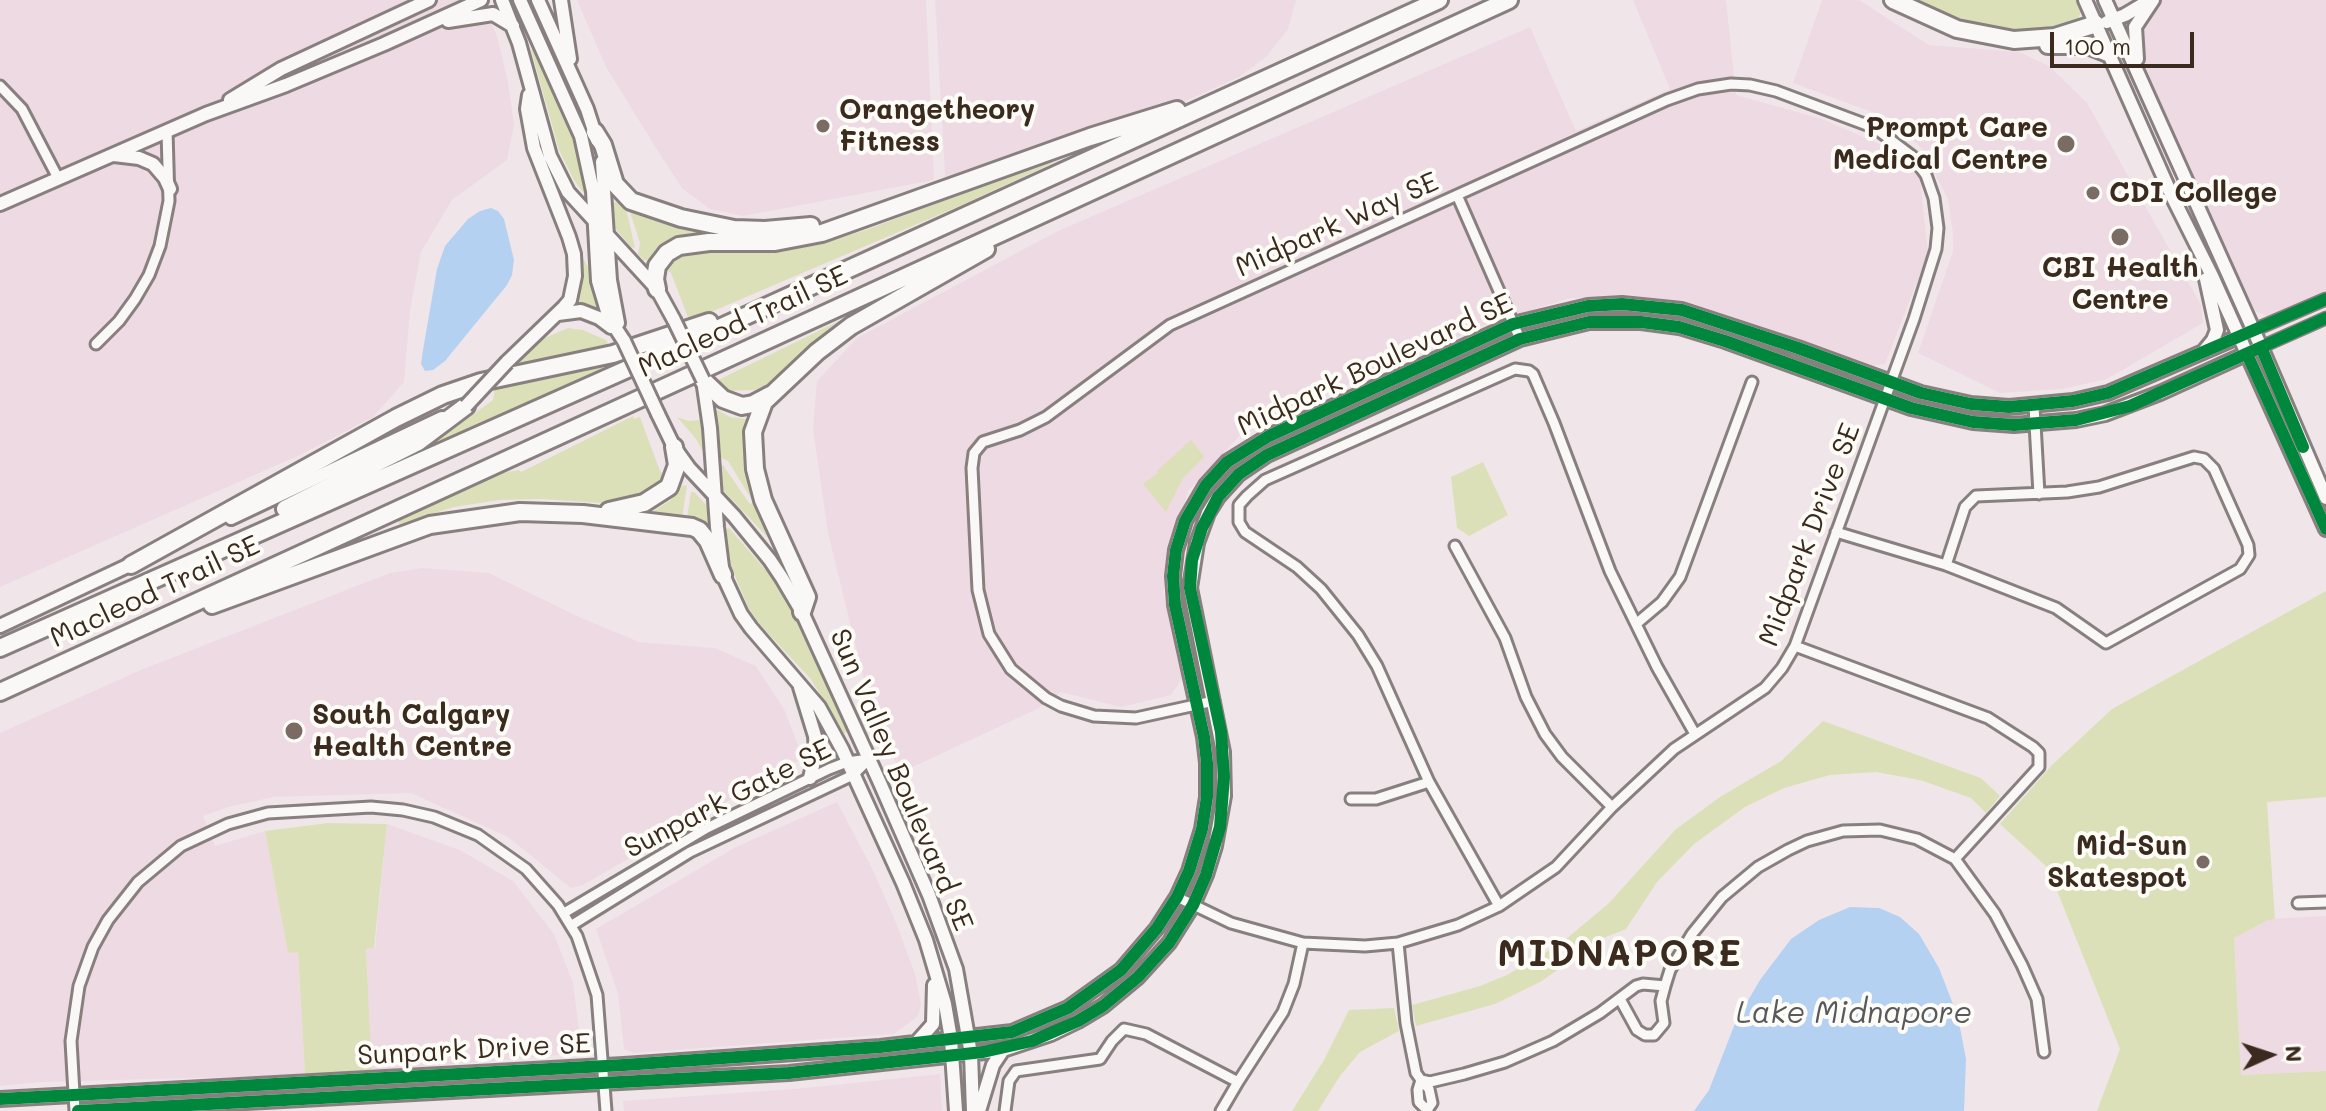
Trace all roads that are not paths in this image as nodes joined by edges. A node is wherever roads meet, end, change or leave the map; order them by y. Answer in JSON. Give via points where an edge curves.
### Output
{"nodes":[{"id":1,"x":429,"y":0,"type":"edge"},
{"id":2,"x":481,"y":0,"type":"edge"},
{"id":3,"x":502,"y":0,"type":"edge"},
{"id":4,"x":520,"y":0,"type":"edge"},
{"id":5,"x":538,"y":0,"type":"edge"},
{"id":6,"x":561,"y":0,"type":"edge"},
{"id":7,"x":1439,"y":0,"type":"edge"},
{"id":8,"x":1509,"y":0,"type":"edge"},
{"id":9,"x":1893,"y":0,"type":"edge"},
{"id":10,"x":2085,"y":0,"type":"edge"},
{"id":11,"x":2105,"y":0,"type":"edge"},
{"id":12,"x":2136,"y":0,"type":"edge"},
{"id":13,"x":2151,"y":0,"type":"edge"},
{"id":14,"x":2113,"y":17,"type":"junction"},
{"id":15,"x":2096,"y":24,"type":"junction"},
{"id":16,"x":425,"y":26,"type":"junction"},
{"id":17,"x":513,"y":27,"type":"junction"},
{"id":18,"x":2035,"y":40,"type":"junction"},
{"id":19,"x":2108,"y":53,"type":"junction"},
{"id":20,"x":573,"y":78,"type":"junction"},
{"id":21,"x":2140,"y":78,"type":"junction"},
{"id":22,"x":0,"y":86,"type":"edge"},
{"id":23,"x":531,"y":88,"type":"junction"},
{"id":24,"x":1247,"y":88,"type":"junction"},
{"id":25,"x":206,"y":114,"type":"junction"},
{"id":26,"x":167,"y":131,"type":"junction"},
{"id":27,"x":595,"y":132,"type":"junction"},
{"id":28,"x":110,"y":155,"type":"junction"},
{"id":29,"x":58,"y":178,"type":"junction"},
{"id":30,"x":170,"y":189,"type":"junction"},
{"id":31,"x":1082,"y":195,"type":"junction"},
{"id":32,"x":1457,"y":195,"type":"junction"},
{"id":33,"x":0,"y":204,"type":"edge"},
{"id":34,"x":880,"y":212,"type":"junction"},
{"id":35,"x":2182,"y":216,"type":"junction"},
{"id":36,"x":595,"y":223,"type":"junction"},
{"id":37,"x":607,"y":235,"type":"junction"},
{"id":38,"x":816,"y":284,"type":"junction"},
{"id":39,"x":657,"y":289,"type":"junction"},
{"id":40,"x":2326,"y":299,"type":"edge"},
{"id":41,"x":554,"y":316,"type":"junction"},
{"id":42,"x":2326,"y":318,"type":"edge"},
{"id":43,"x":1513,"y":324,"type":"junction"},
{"id":44,"x":2254,"y":330,"type":"junction"},
{"id":45,"x":2239,"y":336,"type":"junction"},
{"id":46,"x":1520,"y":339,"type":"junction"},
{"id":47,"x":624,"y":341,"type":"junction"},
{"id":48,"x":96,"y":344,"type":"dead end"},
{"id":49,"x":2261,"y":347,"type":"junction"},
{"id":50,"x":2247,"y":354,"type":"junction"},
{"id":51,"x":2198,"y":355,"type":"junction"},
{"id":52,"x":703,"y":380,"type":"junction"},
{"id":53,"x":1752,"y":382,"type":"dead end"},
{"id":54,"x":1891,"y":383,"type":"junction"},
{"id":55,"x":776,"y":390,"type":"junction"},
{"id":56,"x":1885,"y":399,"type":"junction"},
{"id":57,"x":466,"y":406,"type":"junction"},
{"id":58,"x":2034,"y":406,"type":"junction"},
{"id":59,"x":2035,"y":425,"type":"junction"},
{"id":60,"x":674,"y":447,"type":"junction"},
{"id":61,"x":2039,"y":494,"type":"junction"},
{"id":62,"x":715,"y":496,"type":"junction"},
{"id":63,"x":2326,"y":498,"type":"edge"},
{"id":64,"x":583,"y":514,"type":"junction"},
{"id":65,"x":2326,"y":529,"type":"edge"},
{"id":66,"x":1836,"y":532,"type":"junction"},
{"id":67,"x":1455,"y":546,"type":"dead end"},
{"id":68,"x":131,"y":565,"type":"junction"},
{"id":69,"x":1946,"y":565,"type":"junction"},
{"id":70,"x":723,"y":575,"type":"junction"},
{"id":71,"x":123,"y":592,"type":"junction"},
{"id":72,"x":802,"y":612,"type":"junction"},
{"id":73,"x":1636,"y":624,"type":"junction"},
{"id":74,"x":0,"y":626,"type":"edge"},
{"id":75,"x":1795,"y":646,"type":"junction"},
{"id":76,"x":0,"y":648,"type":"edge"},
{"id":77,"x":80,"y":655,"type":"junction"},
{"id":78,"x":798,"y":680,"type":"junction"},
{"id":79,"x":0,"y":692,"type":"edge"},
{"id":80,"x":1214,"y":701,"type":"junction"},
{"id":81,"x":1197,"y":705,"type":"junction"},
{"id":82,"x":1695,"y":734,"type":"junction"},
{"id":83,"x":869,"y":759,"type":"junction"},
{"id":84,"x":850,"y":768,"type":"junction"},
{"id":85,"x":810,"y":778,"type":"junction"},
{"id":86,"x":1429,"y":782,"type":"junction"},
{"id":87,"x":1351,"y":799,"type":"dead end"},
{"id":88,"x":1612,"y":807,"type":"junction"},
{"id":89,"x":1955,"y":859,"type":"junction"},
{"id":90,"x":1177,"y":897,"type":"junction"},
{"id":91,"x":2326,"y":902,"type":"edge"},
{"id":92,"x":2298,"y":903,"type":"dead end"},
{"id":93,"x":1193,"y":905,"type":"junction"},
{"id":94,"x":1499,"y":906,"type":"junction"},
{"id":95,"x":564,"y":913,"type":"junction"},
{"id":96,"x":572,"y":925,"type":"junction"},
{"id":97,"x":1303,"y":943,"type":"junction"},
{"id":98,"x":1398,"y":943,"type":"junction"},
{"id":99,"x":934,"y":966,"type":"junction"},
{"id":100,"x":1665,"y":986,"type":"junction"},
{"id":101,"x":1620,"y":999,"type":"junction"},
{"id":102,"x":969,"y":1037,"type":"junction"},
{"id":103,"x":951,"y":1039,"type":"junction"},
{"id":104,"x":917,"y":1042,"type":"junction"},
{"id":105,"x":1003,"y":1050,"type":"junction"},
{"id":106,"x":2044,"y":1052,"type":"dead end"},
{"id":107,"x":971,"y":1054,"type":"junction"},
{"id":108,"x":952,"y":1056,"type":"junction"},
{"id":109,"x":604,"y":1067,"type":"junction"},
{"id":110,"x":1421,"y":1080,"type":"junction"},
{"id":111,"x":1238,"y":1082,"type":"junction"},
{"id":112,"x":605,"y":1084,"type":"junction"},
{"id":113,"x":74,"y":1095,"type":"junction"},
{"id":114,"x":0,"y":1099,"type":"edge"},
{"id":115,"x":76,"y":1111,"type":"edge"},
{"id":116,"x":606,"y":1111,"type":"edge"},
{"id":117,"x":956,"y":1111,"type":"edge"},
{"id":118,"x":976,"y":1111,"type":"edge"},
{"id":119,"x":1005,"y":1111,"type":"edge"},
{"id":120,"x":1221,"y":1111,"type":"edge"},
{"id":121,"x":1426,"y":1111,"type":"edge"}],
"edges":[{"from":1,"to":25,"type":"street","via":[[281,69]]},
{"from":2,"to":16,"type":"street"},
{"from":3,"to":17,"type":"street","name":"Sun Valley Boulevard SE"},
{"from":4,"to":36,"type":"street","via":[[581,136]]},
{"from":5,"to":20,"type":"street"},
{"from":6,"to":20,"type":"street"},
{"from":7,"to":24,"type":"highway","name":"Macleod Trail SE"},
{"from":8,"to":31,"type":"highway","name":"Macleod Trail SE"},
{"from":9,"to":18,"type":"highway","via":[[1969,33]]},
{"from":10,"to":15,"type":"street"},
{"from":11,"to":14,"type":"street"},
{"from":12,"to":14,"type":"street"},
{"from":13,"to":14,"type":"street"},
{"from":13,"to":21,"type":"street","via":[[2135,27]]},
{"from":14,"to":15,"type":"street"},
{"from":14,"to":21,"type":"street"},
{"from":15,"to":18,"type":"highway"},
{"from":15,"to":19,"type":"street"},
{"from":16,"to":17,"type":"street","via":[[486,13]]},
{"from":16,"to":25,"type":"street"},
{"from":17,"to":23,"type":"street","name":"Sun Valley Boulevard SE"},
{"from":18,"to":19,"type":"highway","via":[[2045,45],[2088,45]]},
{"from":19,"to":35,"type":"street"},
{"from":20,"to":27,"type":"street"},
{"from":21,"to":44,"type":"street"},
{"from":22,"to":29,"type":"street","via":[[27,117]]},
{"from":23,"to":36,"type":"street","name":"Sun Valley Boulevard SE","via":[[550,156],[568,192]]},
{"from":23,"to":41,"type":"street","via":[[527,109],[534,148],[574,254],[570,300]]},
{"from":24,"to":34,"type":"highway"},
{"from":24,"to":38,"type":"highway","name":"Macleod Trail SE"},
{"from":25,"to":26,"type":"street"},
{"from":26,"to":28,"type":"street"},
{"from":26,"to":30,"type":"street"},
{"from":27,"to":34,"type":"highway","via":[[619,191],[631,201],[681,218],[765,230]]},
{"from":27,"to":37,"type":"street","via":[[605,182]]},
{"from":28,"to":29,"type":"street"},
{"from":28,"to":30,"type":"street","via":[[153,164]]},
{"from":29,"to":33,"type":"street"},
{"from":30,"to":48,"type":"street","via":[[164,233],[149,275],[119,321]]},
{"from":31,"to":55,"type":"highway","via":[[851,326]]},
{"from":31,"to":77,"type":"highway","name":"Macleod Trail SE"},
{"from":32,"to":43,"type":"street"},
{"from":32,"to":54,"type":"street","name":"Midpark Way SE","via":[[1708,86],[1764,88],[1875,128],[1902,146],[1919,166],[1937,213],[1936,249]]},
{"from":32,"to":81,"type":"street","name":"Midpark Way SE","via":[[1170,325],[1046,417],[986,440],[974,453],[978,590],[989,634],[1011,669],[1046,698],[1094,716],[1136,718]]},
{"from":34,"to":39,"type":"highway","via":[[799,239],[679,246],[657,266]]},
{"from":35,"to":45,"type":"street"},
{"from":35,"to":51,"type":"street","via":[[2217,325],[2213,340]]},
{"from":36,"to":37,"type":"street","name":"Sun Valley Boulevard SE"},
{"from":36,"to":47,"type":"street","via":[[602,301]]},
{"from":37,"to":39,"type":"street","name":"Sun Valley Boulevard SE"},
{"from":37,"to":47,"type":"street","via":[[612,298]]},
{"from":38,"to":68,"type":"highway","via":[[613,354],[443,395]]},
{"from":38,"to":71,"type":"highway","name":"Macleod Trail SE"},
{"from":39,"to":52,"type":"street","name":"Sun Valley Boulevard SE","bridge":true},
{"from":40,"to":44,"type":"street"},
{"from":41,"to":47,"type":"street","via":[[590,313]]},
{"from":41,"to":57,"type":"street","bridge":true},
{"from":42,"to":49,"type":"street"},
{"from":43,"to":46,"type":"street"},
{"from":43,"to":54,"type":"street","name":"Midpark Boulevard SE","via":[[1588,306],[1682,310]]},
{"from":43,"to":81,"type":"street","name":"Midpark Boulevard SE","via":[[1269,436],[1215,474],[1185,521],[1173,576]]},
{"from":44,"to":45,"type":"street","name":"Midpark Boulevard SE"},
{"from":44,"to":49,"type":"street"},
{"from":45,"to":50,"type":"street"},
{"from":45,"to":51,"type":"street","name":"Midpark Boulevard SE"},
{"from":46,"to":56,"type":"street","name":"Midpark Boulevard SE","via":[[1589,322],[1679,327]]},
{"from":46,"to":80,"type":"street","name":"Midpark Boulevard SE","via":[[1267,455],[1229,484],[1205,520],[1191,572],[1195,619]]},
{"from":47,"to":60,"type":"street","name":"Sun Valley Boulevard SE","bridge":true},
{"from":49,"to":50,"type":"street","name":"Midpark Boulevard SE"},
{"from":49,"to":63,"type":"street"},
{"from":50,"to":59,"type":"street","name":"Midpark Boulevard SE","via":[[2130,406]]},
{"from":50,"to":65,"type":"street"},
{"from":51,"to":58,"type":"street","name":"Midpark Boulevard SE","via":[[2108,393]]},
{"from":52,"to":55,"type":"highway","via":[[723,399],[742,406]]},
{"from":52,"to":62,"type":"street","name":"Sun Valley Boulevard SE"},
{"from":53,"to":73,"type":"street","via":[[1680,577]]},
{"from":54,"to":56,"type":"street","name":"Midpark Drive SE"},
{"from":54,"to":58,"type":"street","name":"Midpark Boulevard SE","via":[[1971,404]]},
{"from":55,"to":72,"type":"highway","via":[[764,402],[753,432],[755,469],[763,500],[807,597]]},
{"from":56,"to":59,"type":"street","name":"Midpark Boulevard SE","via":[[1973,422]]},
{"from":56,"to":66,"type":"street","name":"Midpark Drive SE"},
{"from":57,"to":68,"type":"street"},
{"from":57,"to":71,"type":"highway","via":[[418,442]]},
{"from":58,"to":59,"type":"street"},
{"from":59,"to":61,"type":"street"},
{"from":60,"to":62,"type":"street","name":"Sun Valley Boulevard SE"},
{"from":60,"to":64,"type":"highway","via":[[676,473],[661,494],[634,507]]},
{"from":61,"to":69,"type":"street","via":[[1984,494],[1971,499]]},
{"from":61,"to":69,"type":"street","via":[[2099,487],[2200,457],[2214,469],[2248,545],[2248,559],[2240,569],[2106,643],[2056,608]]},
{"from":62,"to":70,"type":"street","name":"Sun Valley Boulevard SE"},
{"from":62,"to":72,"type":"street","name":"Sun Valley Boulevard SE","via":[[770,560]]},
{"from":64,"to":70,"type":"highway","via":[[699,530]]},
{"from":64,"to":77,"type":"highway","via":[[492,514],[430,525]]},
{"from":66,"to":69,"type":"street"},
{"from":66,"to":75,"type":"street","name":"Midpark Drive SE"},
{"from":67,"to":88,"type":"street","via":[[1505,638],[1545,734]]},
{"from":68,"to":74,"type":"street"},
{"from":70,"to":78,"type":"street","name":"Sun Valley Boulevard SE","via":[[751,628]]},
{"from":71,"to":76,"type":"highway","name":"Macleod Trail SE"},
{"from":72,"to":83,"type":"street","name":"Sun Valley Boulevard SE"},
{"from":73,"to":82,"type":"street"},
{"from":73,"to":86,"type":"street","via":[[1529,371],[1515,369],[1265,480],[1239,505],[1239,522],[1245,532],[1310,578],[1358,635],[1390,691]]},
{"from":75,"to":82,"type":"street","name":"Midpark Drive SE","via":[[1765,688]]},
{"from":75,"to":89,"type":"street","via":[[1978,714],[2039,753],[2039,767]]},
{"from":77,"to":79,"type":"highway","name":"Macleod Trail SE"},
{"from":78,"to":84,"type":"street","name":"Sun Valley Boulevard SE","via":[[819,707]]},
{"from":78,"to":85,"type":"street","via":[[815,736]]},
{"from":80,"to":81,"type":"street","name":"Midpark Way SE"},
{"from":80,"to":93,"type":"street","name":"Midpark Boulevard SE","via":[[1224,796],[1211,860]]},
{"from":81,"to":90,"type":"street","name":"Midpark Boulevard SE","via":[[1207,797],[1198,842]]},
{"from":82,"to":88,"type":"street","name":"Midpark Drive SE"},
{"from":83,"to":84,"type":"street","name":"Sunpark Gate SE"},
{"from":83,"to":102,"type":"street","name":"Sun Valley Boulevard SE","via":[[943,931]]},
{"from":84,"to":85,"type":"street","name":"Sunpark Gate SE"},
{"from":84,"to":96,"type":"street","name":"Sunpark Gate SE","via":[[690,852]]},
{"from":84,"to":99,"type":"street","name":"Sun Valley Boulevard SE"},
{"from":85,"to":95,"type":"street","name":"Sunpark Gate SE","via":[[707,828]]},
{"from":86,"to":87,"type":"street","via":[[1376,799]]},
{"from":86,"to":94,"type":"street"},
{"from":88,"to":94,"type":"street","name":"Midpark Drive SE","via":[[1556,867]]},
{"from":89,"to":100,"type":"street","via":[[1917,839],[1880,830],[1843,831],[1807,841],[1758,867],[1722,897],[1692,934]]},
{"from":89,"to":106,"type":"street","via":[[2017,953],[2037,999]]},
{"from":90,"to":93,"type":"street","name":"Midpark Drive SE"},
{"from":90,"to":102,"type":"street","name":"Midpark Boulevard SE","via":[[1135,956],[1094,991],[1012,1032]]},
{"from":91,"to":92,"type":"street"},
{"from":93,"to":97,"type":"street","name":"Midpark Drive SE","via":[[1231,923]]},
{"from":93,"to":105,"type":"street","name":"Midpark Boulevard SE","via":[[1153,961],[1103,1006],[1051,1034]]},
{"from":94,"to":98,"type":"street","name":"Midpark Drive SE"},
{"from":95,"to":96,"type":"street"},
{"from":95,"to":113,"type":"street","via":[[511,857],[478,835],[434,817],[385,808],[321,809],[268,813],[216,828],[181,846],[145,875],[96,941],[74,1007]]},
{"from":96,"to":109,"type":"street","via":[[597,995]]},
{"from":97,"to":98,"type":"street","name":"Midpark Drive SE"},
{"from":97,"to":111,"type":"street","via":[[1283,1012]]},
{"from":98,"to":110,"type":"street","via":[[1406,1023]]},
{"from":99,"to":103,"type":"street","name":"Sun Valley Boulevard SE"},
{"from":99,"to":104,"type":"street","via":[[933,1024]]},
{"from":100,"to":101,"type":"street","via":[[1643,984]]},
{"from":100,"to":101,"type":"street","via":[[1664,1023],[1654,1035],[1637,1030]]},
{"from":101,"to":110,"type":"street","via":[[1553,1041],[1505,1062]]},
{"from":102,"to":103,"type":"street","name":"Midpark Boulevard SE"},
{"from":102,"to":107,"type":"street","name":"Sun Valley Boulevard SE"},
{"from":103,"to":104,"type":"street","name":"Sunpark Drive SE"},
{"from":103,"to":108,"type":"street","name":"Sun Valley Boulevard SE"},
{"from":104,"to":109,"type":"street","name":"Sunpark Drive SE"},
{"from":105,"to":107,"type":"street","name":"Midpark Boulevard SE"},
{"from":105,"to":118,"type":"street"},
{"from":107,"to":108,"type":"street","name":"Midpark Boulevard SE"},
{"from":107,"to":118,"type":"street","name":"Sun Valley Boulevard SE"},
{"from":108,"to":112,"type":"street","name":"Sunpark Drive SE"},
{"from":108,"to":117,"type":"street","name":"Sun Valley Boulevard SE"},
{"from":109,"to":112,"type":"street"},
{"from":109,"to":113,"type":"street","name":"Sunpark Drive SE"},
{"from":110,"to":121,"type":"street","via":[[1432,1103]]},
{"from":111,"to":119,"type":"street","via":[[1146,1034],[1124,1029],[1100,1059],[1016,1071],[1009,1081]]},
{"from":111,"to":120,"type":"street"},
{"from":112,"to":115,"type":"street","name":"Sunpark Drive SE"},
{"from":112,"to":116,"type":"street"},
{"from":113,"to":114,"type":"street","name":"Sunpark Drive SE"},
{"from":113,"to":115,"type":"street"}]}
